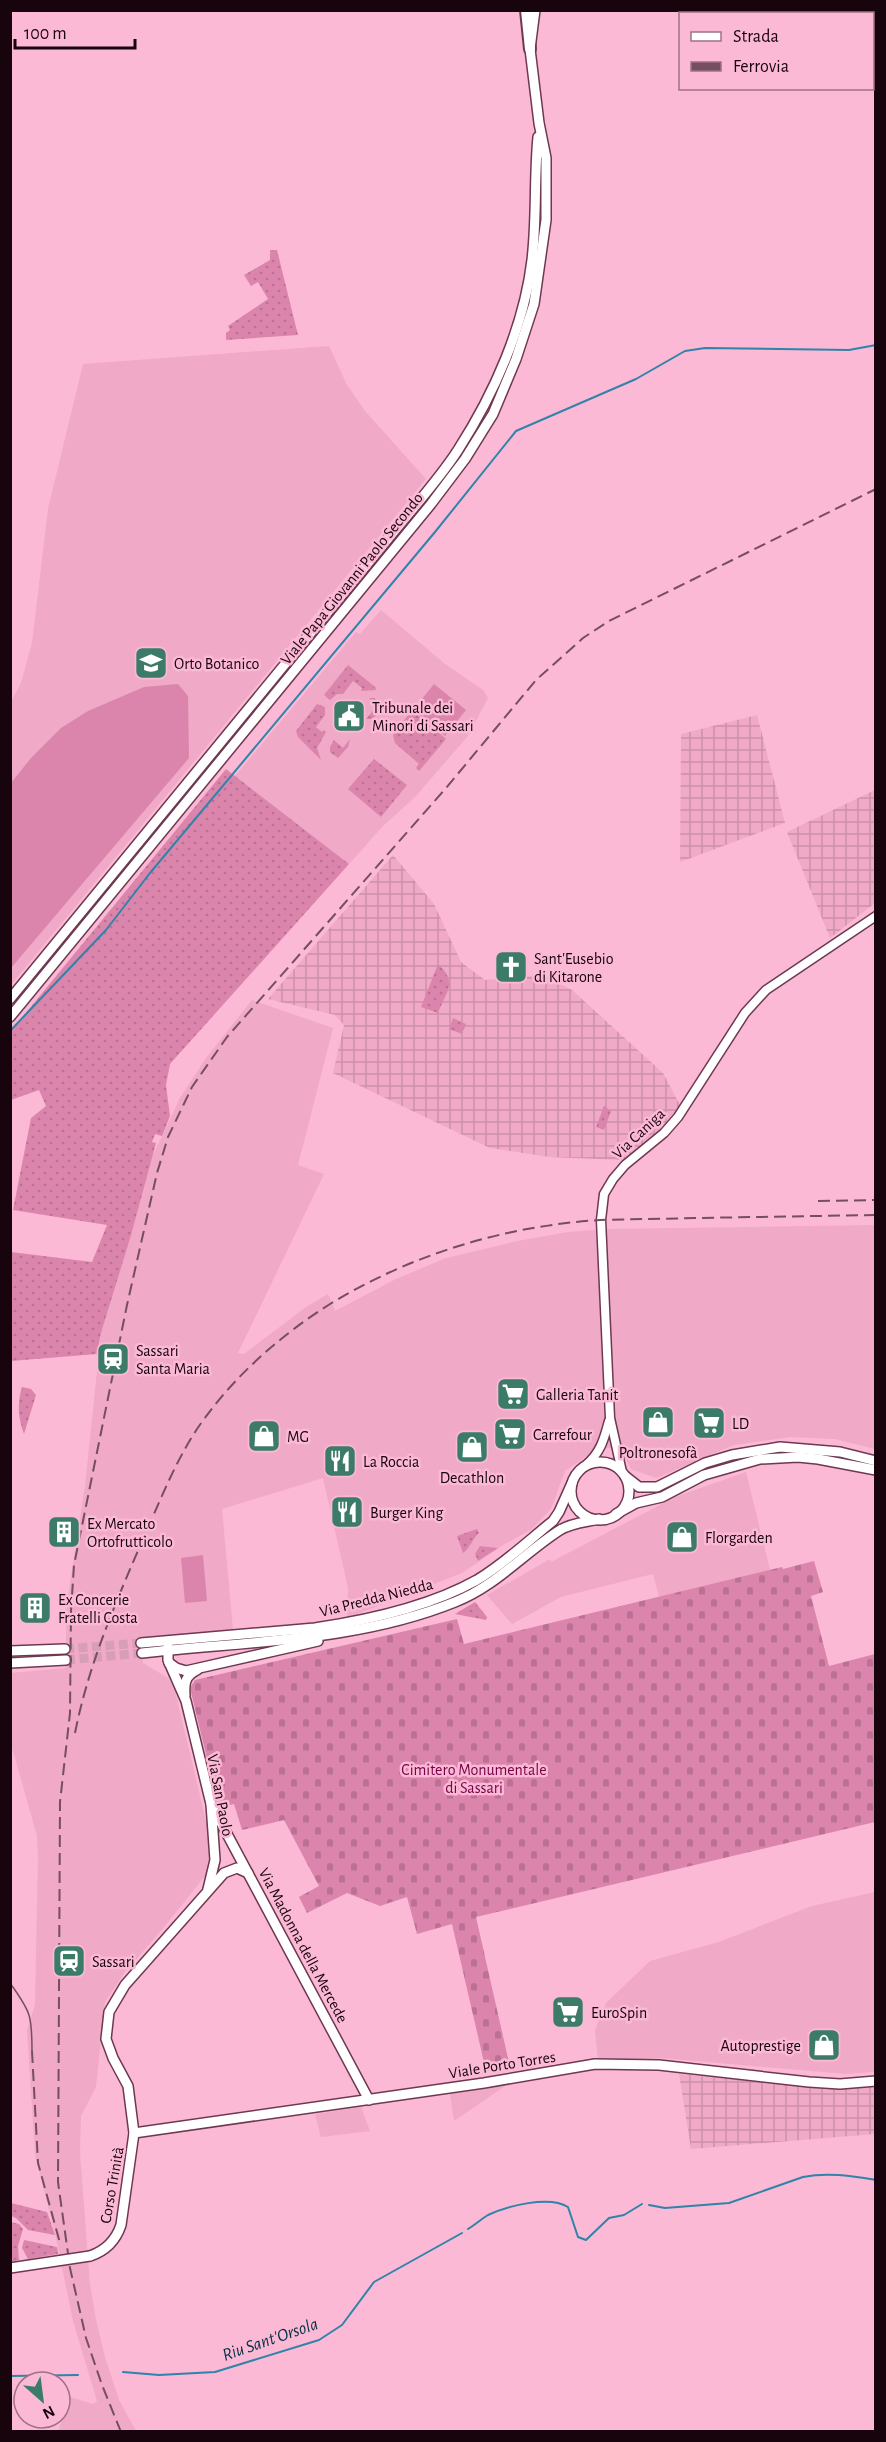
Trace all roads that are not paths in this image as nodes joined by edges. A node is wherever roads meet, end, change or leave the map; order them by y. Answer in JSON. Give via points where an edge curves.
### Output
{"nodes":[{"id":1,"x":526,"y":10,"type":"edge"},
{"id":2,"x":535,"y":10,"type":"edge"},
{"id":3,"x":530,"y":49,"type":"junction"},
{"id":4,"x":539,"y":123,"type":"junction"},
{"id":5,"x":876,"y":916,"type":"edge"},
{"id":6,"x":10,"y":999,"type":"edge"},
{"id":7,"x":10,"y":1017,"type":"edge"},
{"id":8,"x":610,"y":1418,"type":"junction"},
{"id":9,"x":876,"y":1461,"type":"edge"},
{"id":10,"x":586,"y":1465,"type":"junction"},
{"id":11,"x":876,"y":1470,"type":"edge"},
{"id":12,"x":624,"y":1474,"type":"junction"},
{"id":13,"x":572,"y":1483,"type":"junction"},
{"id":14,"x":616,"y":1514,"type":"junction"},
{"id":15,"x":599,"y":1520,"type":"junction"},
{"id":16,"x":349,"y":1632,"type":"junction"},
{"id":17,"x":178,"y":1640,"type":"junction"},
{"id":18,"x":141,"y":1643,"type":"tunnel mouth"},
{"id":19,"x":65,"y":1649,"type":"tunnel mouth"},
{"id":20,"x":10,"y":1651,"type":"edge"},
{"id":21,"x":167,"y":1651,"type":"junction"},
{"id":22,"x":66,"y":1660,"type":"tunnel mouth"},
{"id":23,"x":10,"y":1663,"type":"edge"},
{"id":24,"x":169,"y":1663,"type":"junction"},
{"id":25,"x":199,"y":1669,"type":"junction"},
{"id":26,"x":186,"y":1701,"type":"junction"},
{"id":27,"x":211,"y":1804,"type":"junction"},
{"id":28,"x":248,"y":1873,"type":"junction"},
{"id":29,"x":206,"y":1894,"type":"junction"},
{"id":30,"x":876,"y":2081,"type":"edge"},
{"id":31,"x":369,"y":2100,"type":"junction"},
{"id":32,"x":134,"y":2133,"type":"junction"},
{"id":33,"x":10,"y":2268,"type":"edge"}],
"edges":[{"from":1,"to":3,"type":"highway"},
{"from":2,"to":3,"type":"main road","name":"Viale Papa Giovanni Paolo Secondo"},
{"from":3,"to":4,"type":"main road","name":"Viale Papa Giovanni Paolo Secondo"},
{"from":4,"to":6,"type":"main road","name":"Viale Papa Giovanni Paolo Secondo","via":[[532,262],[507,354],[478,418],[457,452],[396,529]]},
{"from":4,"to":7,"type":"main road","name":"Viale Papa Giovanni Paolo Secondo","via":[[546,158],[542,263],[534,304],[493,414],[431,504]]},
{"from":5,"to":8,"type":"street","name":"Via Caniga","via":[[766,990],[745,1013],[678,1117],[625,1165],[604,1194],[601,1220]]},
{"from":8,"to":10,"type":"street","name":"Via Caniga","via":[[597,1455]]},
{"from":8,"to":12,"type":"street","name":"Via Caniga"},
{"from":9,"to":12,"type":"main road","via":[[840,1452],[780,1447],[723,1457],[657,1487],[639,1487]]},
{"from":10,"to":12,"type":"main road","via":[[605,1462]]},
{"from":10,"to":13,"type":"main road"},
{"from":11,"to":14,"type":"main road","via":[[798,1457],[760,1459],[704,1475],[662,1497],[636,1503]]},
{"from":12,"to":14,"type":"main road","via":[[627,1501]]},
{"from":13,"to":15,"type":"main road","via":[[570,1491],[576,1508]]},
{"from":13,"to":17,"type":"main road","name":"Via Predda Niedda","via":[[553,1521],[501,1564],[454,1591],[417,1605],[339,1624]]},
{"from":14,"to":15,"type":"main road"},
{"from":15,"to":16,"type":"main road","name":"Via Predda Niedda","via":[[561,1529],[506,1573],[459,1601],[420,1616]]},
{"from":16,"to":21,"type":"main road","name":"Via Predda Niedda"},
{"from":16,"to":25,"type":"main road","name":"Via Predda Niedda"},
{"from":17,"to":18,"type":"main road","name":"Via Predda Niedda"},
{"from":17,"to":21,"type":"main road"},
{"from":19,"to":20,"type":"main road"},
{"from":21,"to":24,"type":"main road","name":"Via San Paolo"},
{"from":21,"to":24,"type":"main road","name":"Via Predda Niedda","via":[[144,1653],[161,1656]]},
{"from":22,"to":23,"type":"main road"},
{"from":24,"to":25,"type":"main road","name":"Via Predda Niedda","via":[[180,1670]]},
{"from":24,"to":26,"type":"main road","name":"Via San Paolo"},
{"from":25,"to":26,"type":"main road","name":"Via San Paolo","via":[[185,1682]]},
{"from":26,"to":27,"type":"main road","name":"Via San Paolo"},
{"from":27,"to":28,"type":"main road","name":"Via Madonna della Mercede"},
{"from":27,"to":29,"type":"main road","name":"Via San Paolo","via":[[215,1860]]},
{"from":28,"to":29,"type":"main road","name":"Via San Paolo","via":[[230,1869]]},
{"from":28,"to":31,"type":"main road","name":"Via Madonna della Mercede"},
{"from":29,"to":32,"type":"main road","name":"Via San Paolo","via":[[125,1984],[109,2012],[108,2048],[128,2086]]},
{"from":30,"to":31,"type":"main road","name":"Viale Porto Torres","via":[[840,2084],[659,2065],[595,2064]]},
{"from":31,"to":32,"type":"main road","name":"Viale Porto Torres"},
{"from":32,"to":33,"type":"main road","name":"Corso Trinità","bridge":true,"via":[[119,2231],[106,2248],[90,2256]]}]}
